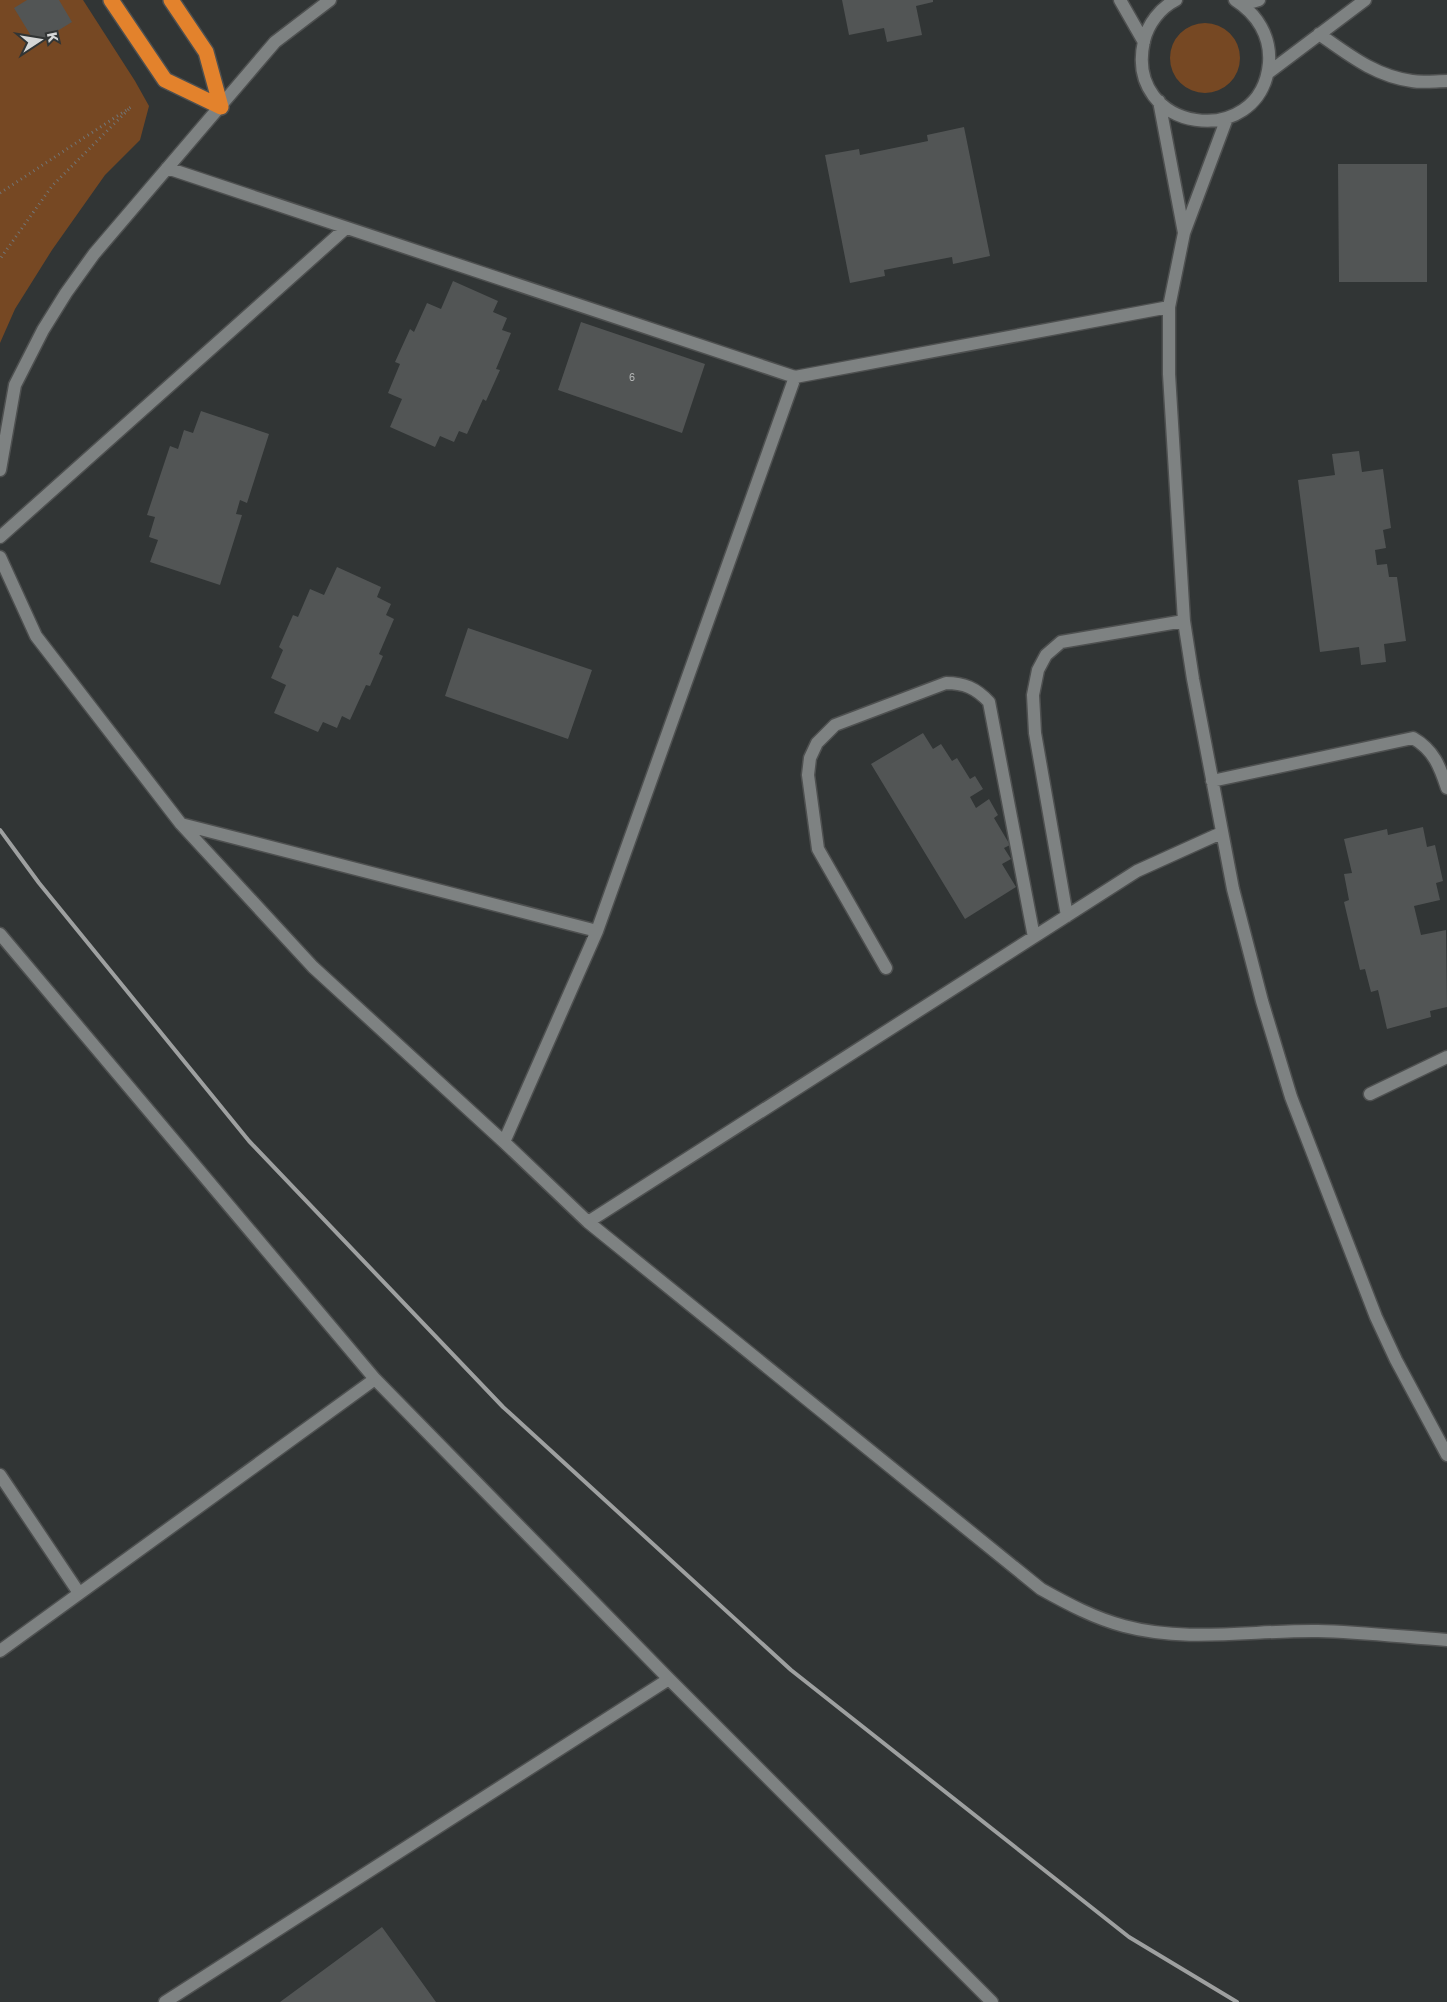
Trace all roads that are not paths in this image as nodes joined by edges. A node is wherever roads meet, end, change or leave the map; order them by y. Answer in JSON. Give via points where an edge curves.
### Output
{"nodes":[{"id":1,"x":111,"y":0,"type":"edge"},
{"id":2,"x":171,"y":0,"type":"edge"},
{"id":3,"x":330,"y":0,"type":"edge"},
{"id":4,"x":1120,"y":0,"type":"edge"},
{"id":5,"x":1176,"y":0,"type":"edge"},
{"id":6,"x":1259,"y":0,"type":"edge"},
{"id":7,"x":1366,"y":0,"type":"edge"},
{"id":8,"x":1238,"y":2,"type":"edge"},
{"id":9,"x":1319,"y":34,"type":"junction"},
{"id":10,"x":1144,"y":42,"type":"junction"},
{"id":11,"x":1268,"y":73,"type":"junction"},
{"id":12,"x":1447,"y":82,"type":"edge"},
{"id":13,"x":1159,"y":101,"type":"junction"},
{"id":14,"x":221,"y":106,"type":"junction"},
{"id":15,"x":1227,"y":118,"type":"junction"},
{"id":16,"x":166,"y":168,"type":"junction"},
{"id":17,"x":346,"y":228,"type":"junction"},
{"id":18,"x":1184,"y":233,"type":"junction"},
{"id":19,"x":1169,"y":307,"type":"junction"},
{"id":20,"x":795,"y":376,"type":"junction"},
{"id":21,"x":0,"y":470,"type":"edge"},
{"id":22,"x":0,"y":537,"type":"edge"},
{"id":23,"x":0,"y":557,"type":"edge"},
{"id":24,"x":1184,"y":621,"type":"junction"},
{"id":25,"x":1212,"y":781,"type":"junction"},
{"id":26,"x":1447,"y":788,"type":"edge"},
{"id":27,"x":181,"y":824,"type":"junction"},
{"id":28,"x":1221,"y":833,"type":"junction"},
{"id":29,"x":1067,"y":916,"type":"junction"},
{"id":30,"x":597,"y":931,"type":"junction"},
{"id":31,"x":0,"y":934,"type":"edge"},
{"id":32,"x":1034,"y":937,"type":"junction"},
{"id":33,"x":5,"y":952,"type":"edge"},
{"id":34,"x":886,"y":968,"type":"dead end"},
{"id":35,"x":1447,"y":1058,"type":"edge"},
{"id":36,"x":1370,"y":1094,"type":"dead end"},
{"id":37,"x":504,"y":1142,"type":"junction"},
{"id":38,"x":588,"y":1222,"type":"junction"},
{"id":39,"x":375,"y":1379,"type":"junction"},
{"id":40,"x":1447,"y":1455,"type":"edge"},
{"id":41,"x":0,"y":1475,"type":"edge"},
{"id":42,"x":79,"y":1594,"type":"junction"},
{"id":43,"x":1447,"y":1640,"type":"edge"},
{"id":44,"x":0,"y":1651,"type":"edge"},
{"id":45,"x":669,"y":1679,"type":"junction"},
{"id":46,"x":166,"y":2002,"type":"edge"},
{"id":47,"x":992,"y":2002,"type":"edge"}],
"edges":[{"from":1,"to":14,"type":"highway","via":[[164,80]]},
{"from":2,"to":14,"type":"highway","via":[[206,52]]},
{"from":3,"to":14,"type":"street","via":[[275,42]]},
{"from":4,"to":10,"type":"street"},
{"from":5,"to":10,"type":"street","via":[[1157,14]]},
{"from":6,"to":8,"type":"street"},
{"from":7,"to":9,"type":"street"},
{"from":8,"to":11,"type":"street","via":[[1264,31],[1270,52]]},
{"from":9,"to":11,"type":"street"},
{"from":9,"to":12,"type":"street","via":[[1362,64],[1385,75],[1413,81]]},
{"from":10,"to":13,"type":"street","via":[[1141,53],[1143,74]]},
{"from":11,"to":15,"type":"street","via":[[1260,92],[1246,108]]},
{"from":13,"to":15,"type":"street","via":[[1186,119],[1206,122]]},
{"from":13,"to":18,"type":"street"},
{"from":14,"to":16,"type":"street"},
{"from":15,"to":18,"type":"street"},
{"from":16,"to":17,"type":"street"},
{"from":16,"to":21,"type":"street","via":[[94,254],[43,330],[15,385]]},
{"from":17,"to":20,"type":"street"},
{"from":17,"to":22,"type":"street"},
{"from":18,"to":19,"type":"street"},
{"from":19,"to":20,"type":"street"},
{"from":19,"to":24,"type":"street"},
{"from":20,"to":30,"type":"street"},
{"from":23,"to":27,"type":"street","via":[[36,636]]},
{"from":24,"to":25,"type":"street"},
{"from":24,"to":29,"type":"street","via":[[1061,642],[1046,655],[1038,670],[1033,695],[1035,733]]},
{"from":25,"to":26,"type":"street","via":[[1414,738],[1436,757]]},
{"from":25,"to":28,"type":"street"},
{"from":27,"to":30,"type":"street"},
{"from":27,"to":37,"type":"street","via":[[313,967]]},
{"from":28,"to":29,"type":"street","via":[[1137,871]]},
{"from":28,"to":40,"type":"street","via":[[1262,1000],[1291,1097],[1376,1317]]},
{"from":29,"to":32,"type":"street"},
{"from":30,"to":37,"type":"street"},
{"from":31,"to":33,"type":"street"},
{"from":32,"to":34,"type":"street","via":[[989,702],[970,687],[946,683],[835,725],[817,743],[810,758],[808,775],[818,850]]},
{"from":32,"to":38,"type":"street"},
{"from":33,"to":39,"type":"street"},
{"from":35,"to":36,"type":"street"},
{"from":37,"to":38,"type":"street"},
{"from":38,"to":43,"type":"street","via":[[1017,1571],[1066,1604],[1125,1626],[1160,1632],[1256,1634],[1317,1631]]},
{"from":39,"to":42,"type":"street"},
{"from":39,"to":45,"type":"street"},
{"from":41,"to":42,"type":"street"},
{"from":42,"to":44,"type":"street"},
{"from":45,"to":46,"type":"street"},
{"from":45,"to":47,"type":"street"}]}
